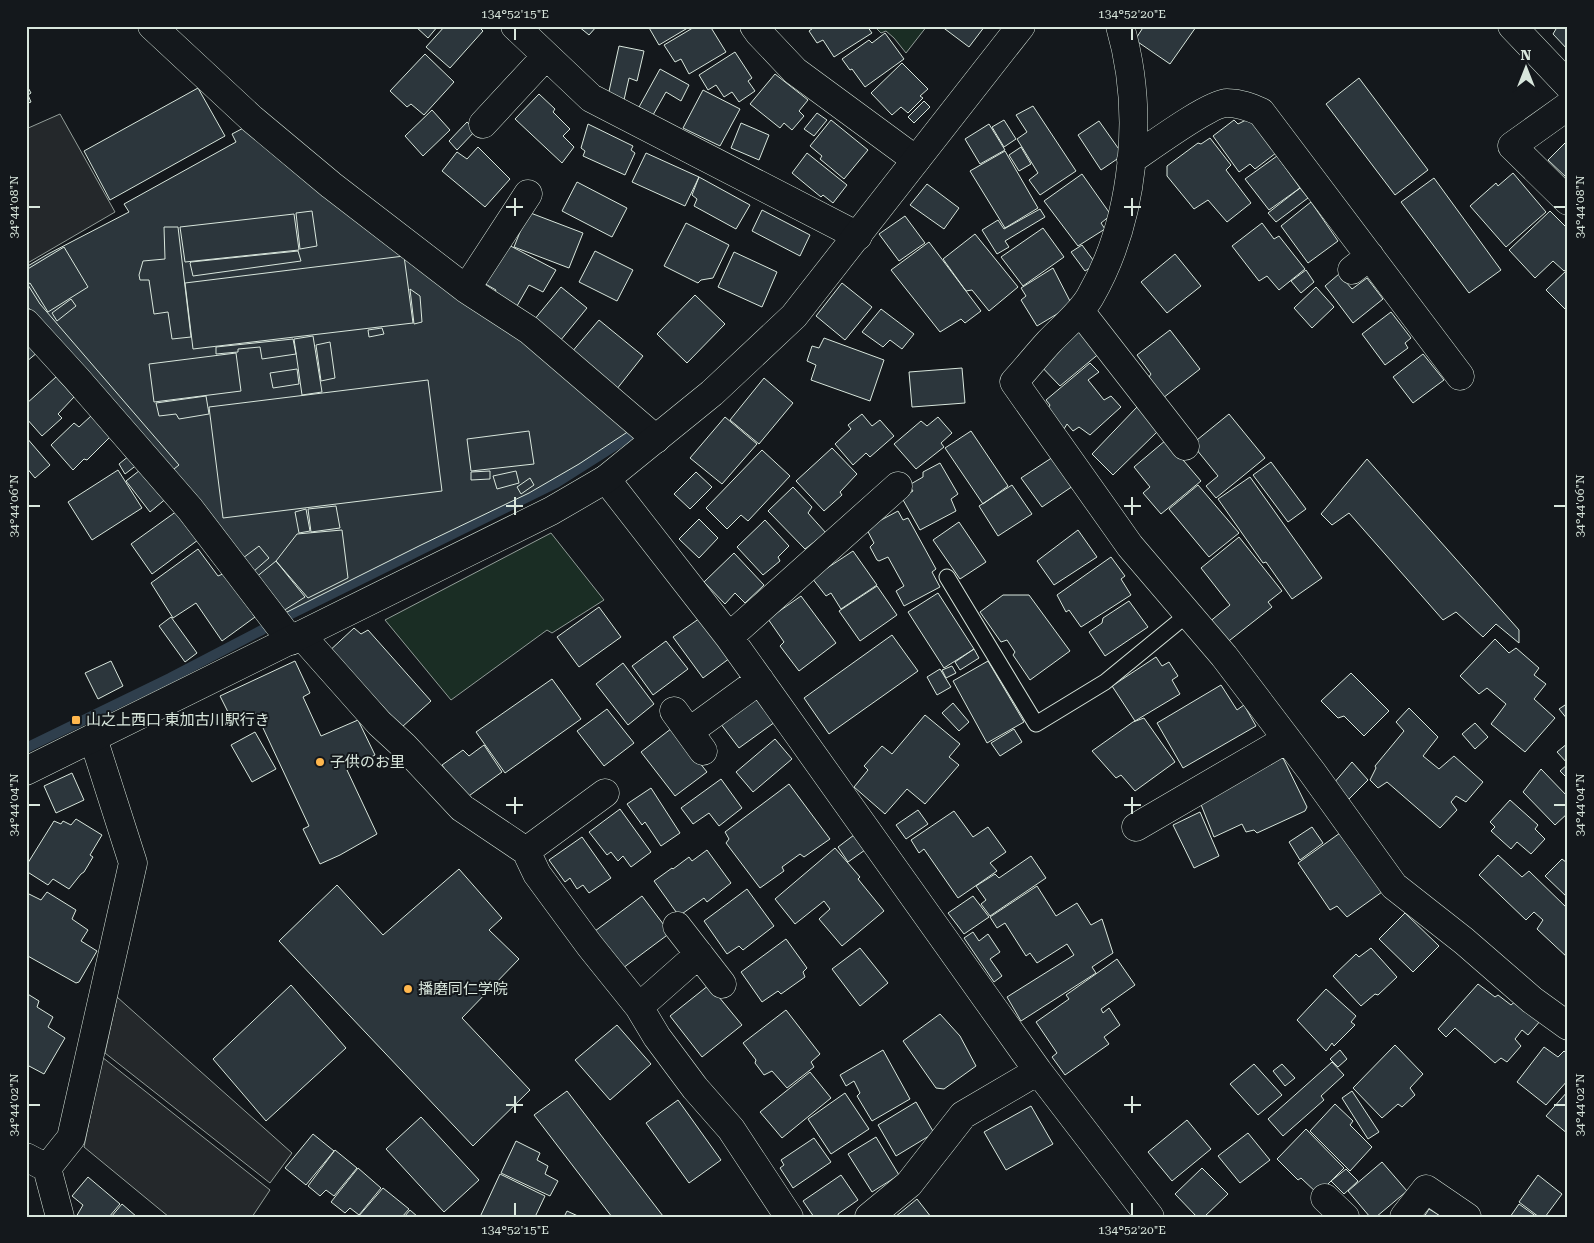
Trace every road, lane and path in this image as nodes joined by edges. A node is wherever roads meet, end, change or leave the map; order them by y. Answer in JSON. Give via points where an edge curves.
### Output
{"nodes":[{"id":1,"x":152,"y":26,"type":"edge"},
{"id":2,"x":515,"y":26,"type":"edge"},
{"id":3,"x":754,"y":26,"type":"edge"},
{"id":4,"x":1021,"y":26,"type":"edge"},
{"id":5,"x":1120,"y":26,"type":"edge"},
{"id":6,"x":1512,"y":26,"type":"edge"},
{"id":7,"x":546,"y":56,"type":"junction"},
{"id":8,"x":1568,"y":86,"type":"edge"},
{"id":9,"x":1568,"y":106,"type":"edge"},
{"id":10,"x":483,"y":124,"type":"dead end"},
{"id":11,"x":916,"y":160,"type":"junction"},
{"id":12,"x":1131,"y":160,"type":"junction"},
{"id":13,"x":528,"y":194,"type":"dead end"},
{"id":14,"x":1568,"y":201,"type":"edge"},
{"id":15,"x":858,"y":236,"type":"junction"},
{"id":16,"x":466,"y":289,"type":"junction"},
{"id":17,"x":1080,"y":311,"type":"junction"},
{"id":18,"x":26,"y":323,"type":"edge"},
{"id":19,"x":1460,"y":376,"type":"dead end"},
{"id":20,"x":656,"y":439,"type":"junction"},
{"id":21,"x":1185,"y":446,"type":"dead end"},
{"id":22,"x":606,"y":479,"type":"junction"},
{"id":23,"x":898,"y":486,"type":"dead end"},
{"id":24,"x":947,"y":577,"type":"dead end"},
{"id":25,"x":1188,"y":614,"type":"junction"},
{"id":26,"x":729,"y":636,"type":"junction"},
{"id":27,"x":296,"y":638,"type":"junction"},
{"id":28,"x":760,"y":680,"type":"junction"},
{"id":29,"x":689,"y":731,"type":"dead end"},
{"id":30,"x":93,"y":738,"type":"junction"},
{"id":31,"x":1287,"y":739,"type":"junction"},
{"id":32,"x":26,"y":771,"type":"edge"},
{"id":33,"x":605,"y":793,"type":"dead end"},
{"id":34,"x":1136,"y":827,"type":"dead end"},
{"id":35,"x":526,"y":852,"type":"junction"},
{"id":36,"x":677,"y":926,"type":"dead end"},
{"id":37,"x":699,"y":954,"type":"junction"},
{"id":38,"x":722,"y":984,"type":"dead end"},
{"id":39,"x":639,"y":1007,"type":"junction"},
{"id":40,"x":1568,"y":1026,"type":"edge"},
{"id":41,"x":1038,"y":1071,"type":"junction"},
{"id":42,"x":37,"y":1163,"type":"edge"},
{"id":43,"x":1325,"y":1198,"type":"dead end"},
{"id":44,"x":60,"y":1217,"type":"edge"},
{"id":45,"x":789,"y":1217,"type":"edge"},
{"id":46,"x":869,"y":1217,"type":"edge"},
{"id":47,"x":1150,"y":1217,"type":"edge"},
{"id":48,"x":1345,"y":1217,"type":"edge"},
{"id":49,"x":1404,"y":1217,"type":"edge"},
{"id":50,"x":1467,"y":1217,"type":"edge"}],
"edges":[{"from":1,"to":16,"type":"street","via":[[252,119],[331,185]]},
{"from":2,"to":7,"type":"street"},
{"from":3,"to":11,"type":"street","via":[[795,72]]},
{"from":4,"to":11,"type":"street"},
{"from":5,"to":12,"type":"street","via":[[1131,85]]},
{"from":6,"to":8,"type":"street"},
{"from":7,"to":10,"type":"street"},
{"from":7,"to":15,"type":"street","via":[[590,98]]},
{"from":9,"to":14,"type":"street","via":[[1512,146]]},
{"from":11,"to":15,"type":"street"},
{"from":12,"to":17,"type":"street","via":[[1130,182],[1110,256]]},
{"from":12,"to":19,"type":"street","via":[[1206,110],[1226,103],[1245,105],[1261,112],[1361,263]]},
{"from":13,"to":16,"type":"street"},
{"from":15,"to":20,"type":"street","via":[[794,316],[712,393]]},
{"from":16,"to":20,"type":"street","via":[[529,330]]},
{"from":17,"to":21,"type":"street"},
{"from":17,"to":25,"type":"street","via":[[1014,382],[1130,546]]},
{"from":18,"to":27,"type":"street","via":[[190,509]]},
{"from":20,"to":22,"type":"street"},
{"from":22,"to":26,"type":"street"},
{"from":22,"to":27,"type":"street","via":[[551,511]]},
{"from":23,"to":26,"type":"street"},
{"from":24,"to":25,"type":"lane","via":[[1036,724],[1106,682]]},
{"from":25,"to":31,"type":"street"},
{"from":26,"to":28,"type":"street"},
{"from":27,"to":30,"type":"street"},
{"from":27,"to":35,"type":"street","via":[[462,808]]},
{"from":28,"to":29,"type":"street"},
{"from":28,"to":41,"type":"street"},
{"from":30,"to":32,"type":"street"},
{"from":30,"to":42,"type":"street","via":[[133,863],[71,1138]]},
{"from":31,"to":34,"type":"street"},
{"from":31,"to":40,"type":"street","via":[[1394,886]]},
{"from":33,"to":35,"type":"street"},
{"from":35,"to":39,"type":"street","via":[[537,874]]},
{"from":36,"to":37,"type":"street"},
{"from":37,"to":38,"type":"street"},
{"from":37,"to":39,"type":"street"},
{"from":39,"to":45,"type":"street","via":[[657,1037],[732,1129]]},
{"from":41,"to":46,"type":"street","via":[[963,1115],[909,1184]]},
{"from":41,"to":47,"type":"street"},
{"from":42,"to":44,"type":"street"},
{"from":43,"to":48,"type":"street"},
{"from":49,"to":50,"type":"street","via":[[1426,1189]]}]}
